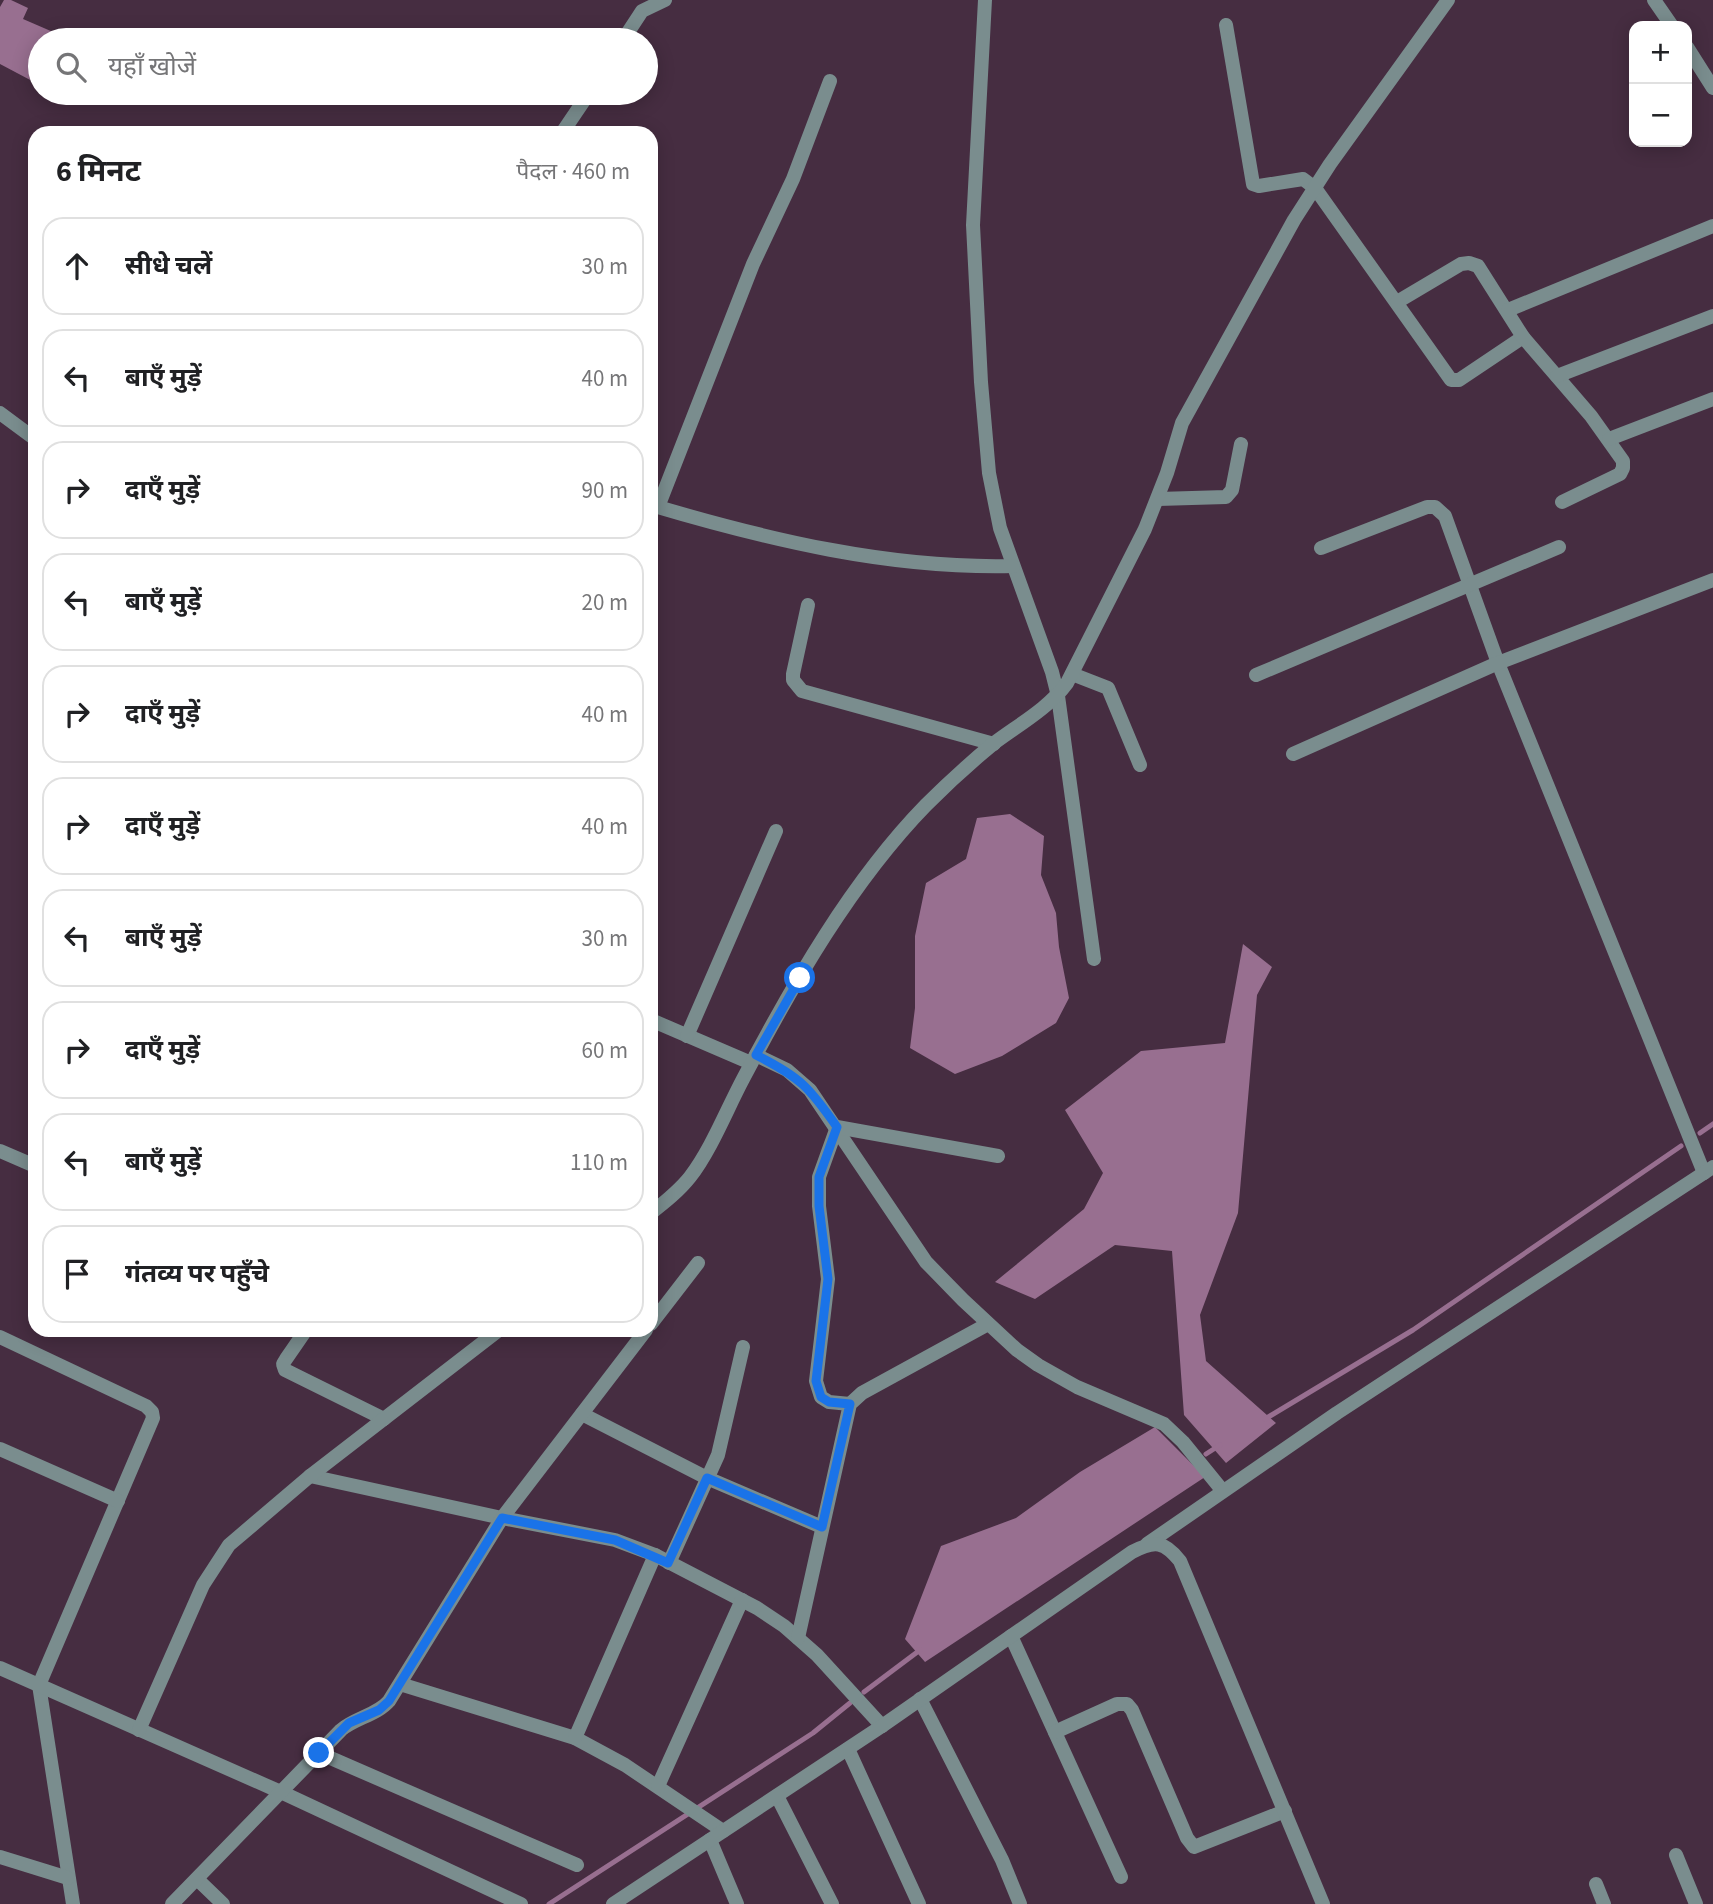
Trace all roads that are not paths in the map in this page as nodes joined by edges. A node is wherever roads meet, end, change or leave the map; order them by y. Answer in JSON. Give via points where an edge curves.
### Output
{"nodes":[{"id":1,"x":665,"y":0,"type":"edge"},
{"id":2,"x":985,"y":0,"type":"edge"},
{"id":3,"x":1448,"y":0,"type":"edge"},
{"id":4,"x":1654,"y":0,"type":"edge"},
{"id":5,"x":1669,"y":21,"type":"edge"},
{"id":6,"x":1226,"y":25,"type":"dead end"},
{"id":7,"x":631,"y":28,"type":"edge"},
{"id":8,"x":1692,"y":55,"type":"edge"},
{"id":9,"x":830,"y":81,"type":"dead end"},
{"id":10,"x":1713,"y":88,"type":"edge"},
{"id":11,"x":581,"y":105,"type":"edge"},
{"id":12,"x":567,"y":126,"type":"edge"},
{"id":13,"x":1315,"y":188,"type":"junction"},
{"id":14,"x":1713,"y":226,"type":"edge"},
{"id":15,"x":1397,"y":302,"type":"junction"},
{"id":16,"x":1508,"y":310,"type":"junction"},
{"id":17,"x":1713,"y":316,"type":"edge"},
{"id":18,"x":1523,"y":337,"type":"junction"},
{"id":19,"x":1557,"y":376,"type":"junction"},
{"id":20,"x":1713,"y":399,"type":"edge"},
{"id":21,"x":0,"y":413,"type":"edge"},
{"id":22,"x":28,"y":434,"type":"edge"},
{"id":23,"x":1609,"y":439,"type":"junction"},
{"id":24,"x":1241,"y":444,"type":"dead end"},
{"id":25,"x":658,"y":496,"type":"edge"},
{"id":26,"x":1158,"y":499,"type":"junction"},
{"id":27,"x":1562,"y":502,"type":"dead end"},
{"id":28,"x":658,"y":507,"type":"edge"},
{"id":29,"x":1559,"y":547,"type":"dead end"},
{"id":30,"x":1321,"y":548,"type":"dead end"},
{"id":31,"x":1013,"y":566,"type":"junction"},
{"id":32,"x":1713,"y":580,"type":"edge"},
{"id":33,"x":1471,"y":583,"type":"junction"},
{"id":34,"x":808,"y":605,"type":"dead end"},
{"id":35,"x":1498,"y":663,"type":"junction"},
{"id":36,"x":1072,"y":674,"type":"junction"},
{"id":37,"x":1256,"y":675,"type":"dead end"},
{"id":38,"x":1058,"y":695,"type":"junction"},
{"id":39,"x":994,"y":744,"type":"junction"},
{"id":40,"x":1293,"y":754,"type":"dead end"},
{"id":41,"x":1140,"y":765,"type":"dead end"},
{"id":42,"x":776,"y":831,"type":"dead end"},
{"id":43,"x":1094,"y":959,"type":"dead end"},
{"id":44,"x":658,"y":1023,"type":"edge"},
{"id":45,"x":687,"y":1036,"type":"junction"},
{"id":46,"x":754,"y":1059,"type":"junction"},
{"id":47,"x":837,"y":1127,"type":"junction"},
{"id":48,"x":0,"y":1151,"type":"edge"},
{"id":49,"x":998,"y":1156,"type":"dead end"},
{"id":50,"x":28,"y":1163,"type":"edge"},
{"id":51,"x":1709,"y":1170,"type":"edge"},
{"id":52,"x":658,"y":1207,"type":"edge"},
{"id":53,"x":698,"y":1263,"type":"dead end"},
{"id":54,"x":658,"y":1315,"type":"edge"},
{"id":55,"x":988,"y":1324,"type":"junction"},
{"id":56,"x":0,"y":1337,"type":"edge"},
{"id":57,"x":301,"y":1337,"type":"edge"},
{"id":58,"x":490,"y":1337,"type":"edge"},
{"id":59,"x":641,"y":1337,"type":"edge"},
{"id":60,"x":743,"y":1346,"type":"dead end"},
{"id":61,"x":850,"y":1404,"type":"junction"},
{"id":62,"x":582,"y":1413,"type":"junction"},
{"id":63,"x":384,"y":1419,"type":"junction"},
{"id":64,"x":0,"y":1449,"type":"edge"},
{"id":65,"x":310,"y":1476,"type":"junction"},
{"id":66,"x":707,"y":1478,"type":"junction"},
{"id":67,"x":1222,"y":1490,"type":"junction"},
{"id":68,"x":118,"y":1501,"type":"junction"},
{"id":69,"x":502,"y":1518,"type":"junction"},
{"id":70,"x":822,"y":1527,"type":"junction"},
{"id":71,"x":1147,"y":1544,"type":"junction"},
{"id":72,"x":654,"y":1555,"type":"junction"},
{"id":73,"x":668,"y":1563,"type":"junction"},
{"id":74,"x":742,"y":1600,"type":"junction"},
{"id":75,"x":1011,"y":1636,"type":"junction"},
{"id":76,"x":798,"y":1638,"type":"junction"},
{"id":77,"x":0,"y":1668,"type":"edge"},
{"id":78,"x":400,"y":1684,"type":"junction"},
{"id":79,"x":38,"y":1685,"type":"junction"},
{"id":80,"x":920,"y":1699,"type":"junction"},
{"id":81,"x":882,"y":1726,"type":"junction"},
{"id":82,"x":139,"y":1730,"type":"junction"},
{"id":83,"x":1055,"y":1732,"type":"junction"},
{"id":84,"x":575,"y":1738,"type":"junction"},
{"id":85,"x":848,"y":1749,"type":"junction"},
{"id":86,"x":319,"y":1753,"type":"junction"},
{"id":87,"x":658,"y":1786,"type":"junction"},
{"id":88,"x":283,"y":1793,"type":"junction"},
{"id":89,"x":777,"y":1796,"type":"junction"},
{"id":90,"x":1285,"y":1811,"type":"junction"},
{"id":91,"x":716,"y":1835,"type":"junction"},
{"id":92,"x":1676,"y":1855,"type":"dead end"},
{"id":93,"x":0,"y":1857,"type":"edge"},
{"id":94,"x":577,"y":1865,"type":"dead end"},
{"id":95,"x":1121,"y":1877,"type":"dead end"},
{"id":96,"x":68,"y":1878,"type":"junction"},
{"id":97,"x":197,"y":1879,"type":"junction"},
{"id":98,"x":1596,"y":1884,"type":"dead end"},
{"id":99,"x":73,"y":1904,"type":"edge"},
{"id":100,"x":172,"y":1904,"type":"edge"},
{"id":101,"x":223,"y":1904,"type":"edge"},
{"id":102,"x":521,"y":1904,"type":"edge"},
{"id":103,"x":612,"y":1904,"type":"edge"},
{"id":104,"x":737,"y":1904,"type":"edge"},
{"id":105,"x":832,"y":1904,"type":"edge"},
{"id":106,"x":919,"y":1904,"type":"edge"},
{"id":107,"x":1020,"y":1904,"type":"edge"},
{"id":108,"x":1323,"y":1904,"type":"edge"},
{"id":109,"x":1604,"y":1904,"type":"edge"},
{"id":110,"x":1696,"y":1904,"type":"edge"}],
"edges":[{"from":1,"to":7,"type":"street","via":[[642,11]]},
{"from":2,"to":31,"type":"street","via":[[972,225],[989,473]]},
{"from":3,"to":13,"type":"street"},
{"from":4,"to":5,"type":"street"},
{"from":6,"to":13,"type":"street","via":[[1251,181],[1256,186],[1303,179]]},
{"from":8,"to":10,"type":"street"},
{"from":9,"to":25,"type":"street"},
{"from":11,"to":12,"type":"street"},
{"from":13,"to":15,"type":"street"},
{"from":13,"to":26,"type":"street","via":[[1182,423]]},
{"from":14,"to":16,"type":"street"},
{"from":15,"to":16,"type":"street","via":[[1469,263],[1478,266]]},
{"from":15,"to":18,"type":"street","via":[[1454,382]]},
{"from":16,"to":18,"type":"street"},
{"from":17,"to":19,"type":"street"},
{"from":18,"to":19,"type":"street"},
{"from":19,"to":23,"type":"street"},
{"from":20,"to":23,"type":"street"},
{"from":21,"to":22,"type":"street"},
{"from":23,"to":27,"type":"street","via":[[1623,461],[1620,474]]},
{"from":24,"to":26,"type":"street","via":[[1232,490],[1226,497]]},
{"from":26,"to":36,"type":"street"},
{"from":28,"to":31,"type":"street","via":[[785,541],[901,561]]},
{"from":29,"to":33,"type":"street"},
{"from":30,"to":33,"type":"street","via":[[1435,507],[1445,516]]},
{"from":31,"to":38,"type":"street"},
{"from":32,"to":35,"type":"street"},
{"from":33,"to":35,"type":"street"},
{"from":33,"to":37,"type":"street"},
{"from":34,"to":39,"type":"street","via":[[793,674],[796,688]]},
{"from":35,"to":40,"type":"street"},
{"from":35,"to":51,"type":"street"},
{"from":36,"to":38,"type":"street"},
{"from":36,"to":41,"type":"street","via":[[1108,688]]},
{"from":38,"to":39,"type":"street"},
{"from":38,"to":43,"type":"street"},
{"from":39,"to":46,"type":"street","via":[[927,804],[880,858],[823,938]]},
{"from":42,"to":45,"type":"street"},
{"from":44,"to":45,"type":"street"},
{"from":45,"to":46,"type":"street"},
{"from":46,"to":47,"type":"street","via":[[799,1079]]},
{"from":46,"to":52,"type":"street","via":[[690,1177]]},
{"from":47,"to":49,"type":"street"},
{"from":47,"to":55,"type":"street","via":[[926,1262]]},
{"from":47,"to":61,"type":"street","via":[[819,1177],[828,1279],[816,1381],[821,1397]]},
{"from":48,"to":50,"type":"street"},
{"from":51,"to":67,"type":"street"},
{"from":53,"to":54,"type":"street"},
{"from":55,"to":61,"type":"street"},
{"from":55,"to":67,"type":"street","via":[[1038,1365],[1164,1424]]},
{"from":56,"to":68,"type":"street","via":[[152,1412]]},
{"from":57,"to":63,"type":"street","via":[[286,1359],[285,1370]]},
{"from":58,"to":63,"type":"street"},
{"from":59,"to":62,"type":"street"},
{"from":60,"to":66,"type":"street","via":[[723,1438]]},
{"from":61,"to":70,"type":"street"},
{"from":62,"to":66,"type":"street"},
{"from":62,"to":69,"type":"street"},
{"from":63,"to":65,"type":"street"},
{"from":64,"to":68,"type":"street"},
{"from":65,"to":69,"type":"street"},
{"from":65,"to":82,"type":"street","via":[[251,1524],[214,1565]]},
{"from":66,"to":70,"type":"street"},
{"from":66,"to":73,"type":"street"},
{"from":67,"to":71,"type":"street"},
{"from":68,"to":79,"type":"street"},
{"from":69,"to":72,"type":"street","via":[[615,1540]]},
{"from":69,"to":78,"type":"street"},
{"from":70,"to":76,"type":"street"},
{"from":71,"to":75,"type":"street"},
{"from":71,"to":90,"type":"street","via":[[1170,1549],[1180,1561]]},
{"from":72,"to":73,"type":"street"},
{"from":72,"to":84,"type":"street"},
{"from":73,"to":74,"type":"street"},
{"from":74,"to":76,"type":"street"},
{"from":74,"to":87,"type":"street"},
{"from":75,"to":80,"type":"street"},
{"from":75,"to":83,"type":"street"},
{"from":76,"to":81,"type":"street"},
{"from":77,"to":79,"type":"street"},
{"from":78,"to":84,"type":"street"},
{"from":78,"to":86,"type":"street","via":[[385,1706],[349,1723]]},
{"from":79,"to":82,"type":"street"},
{"from":79,"to":96,"type":"street"},
{"from":80,"to":81,"type":"street"},
{"from":80,"to":107,"type":"street"},
{"from":81,"to":85,"type":"street"},
{"from":82,"to":88,"type":"street"},
{"from":83,"to":90,"type":"street","via":[[1117,1704],[1127,1704],[1195,1847]]},
{"from":83,"to":95,"type":"street"},
{"from":84,"to":87,"type":"street"},
{"from":85,"to":89,"type":"street"},
{"from":85,"to":106,"type":"street"},
{"from":86,"to":88,"type":"street"},
{"from":86,"to":94,"type":"street"},
{"from":87,"to":91,"type":"street"},
{"from":88,"to":97,"type":"street"},
{"from":88,"to":102,"type":"street"},
{"from":89,"to":91,"type":"street"},
{"from":89,"to":105,"type":"street"},
{"from":90,"to":108,"type":"street"},
{"from":91,"to":103,"type":"street"},
{"from":91,"to":104,"type":"street"},
{"from":92,"to":110,"type":"street"},
{"from":93,"to":96,"type":"street"},
{"from":96,"to":99,"type":"street"},
{"from":97,"to":100,"type":"street"},
{"from":97,"to":101,"type":"street"},
{"from":98,"to":109,"type":"street"}]}
